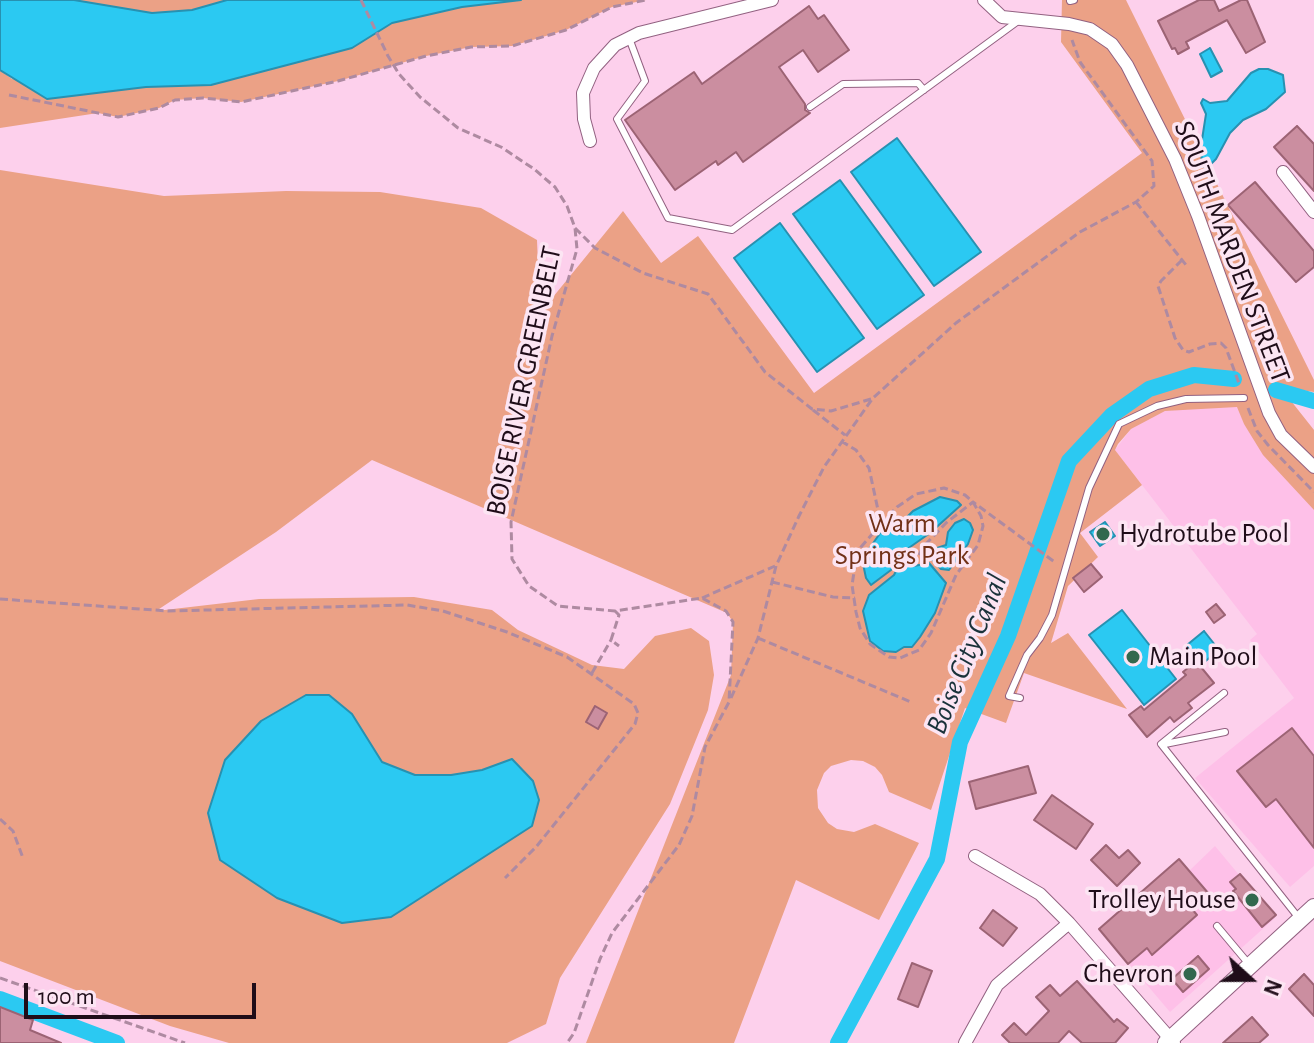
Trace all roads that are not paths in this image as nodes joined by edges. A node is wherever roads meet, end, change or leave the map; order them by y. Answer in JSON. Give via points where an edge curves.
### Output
{"nodes":[{"id":1,"x":772,"y":0,"type":"edge"},
{"id":2,"x":984,"y":0,"type":"edge"},
{"id":3,"x":1021,"y":19,"type":"junction"},
{"id":4,"x":629,"y":38,"type":"junction"},
{"id":5,"x":924,"y":90,"type":"junction"},
{"id":6,"x":810,"y":107,"type":"dead end"},
{"id":7,"x":590,"y":141,"type":"dead end"},
{"id":8,"x":1283,"y":172,"type":"dead end"},
{"id":9,"x":1314,"y":212,"type":"edge"},
{"id":10,"x":1244,"y":398,"type":"road end"},
{"id":11,"x":1314,"y":467,"type":"edge"},
{"id":12,"x":1224,"y":693,"type":"dead end"},
{"id":13,"x":1020,"y":698,"type":"dead end"},
{"id":14,"x":1225,"y":732,"type":"dead end"},
{"id":15,"x":1161,"y":744,"type":"junction"},
{"id":16,"x":975,"y":856,"type":"dead end"},
{"id":17,"x":1314,"y":907,"type":"edge"},
{"id":18,"x":1301,"y":920,"type":"junction"},
{"id":19,"x":1069,"y":923,"type":"junction"},
{"id":20,"x":1217,"y":926,"type":"dead end"},
{"id":21,"x":1251,"y":966,"type":"junction"},
{"id":22,"x":1170,"y":1042,"type":"edge"},
{"id":23,"x":965,"y":1043,"type":"edge"}],
"edges":[{"from":1,"to":4,"type":"street"},
{"from":2,"to":3,"type":"street","name":"SOUTH MARDEN STREET","via":[[1002,17]]},
{"from":3,"to":5,"type":"lane"},
{"from":3,"to":11,"type":"street","name":"SOUTH MARDEN STREET","via":[[1090,29],[1112,44],[1127,65],[1175,159],[1269,413],[1281,435]]},
{"from":4,"to":5,"type":"lane","via":[[645,81],[617,119],[668,218],[732,230]]},
{"from":4,"to":7,"type":"street","via":[[594,68],[583,93]]},
{"from":5,"to":6,"type":"lane","via":[[918,83],[843,84]]},
{"from":8,"to":9,"type":"street"},
{"from":10,"to":13,"type":"lane","via":[[1186,399],[1119,424],[1089,488],[1052,615],[1009,696]]},
{"from":12,"to":15,"type":"lane"},
{"from":14,"to":15,"type":"lane"},
{"from":15,"to":18,"type":"lane"},
{"from":16,"to":19,"type":"street","via":[[1040,894]]},
{"from":17,"to":18,"type":"street"},
{"from":18,"to":21,"type":"street"},
{"from":19,"to":22,"type":"street"},
{"from":19,"to":23,"type":"street","via":[[997,985]]},
{"from":20,"to":21,"type":"lane"},
{"from":21,"to":22,"type":"street"}]}
